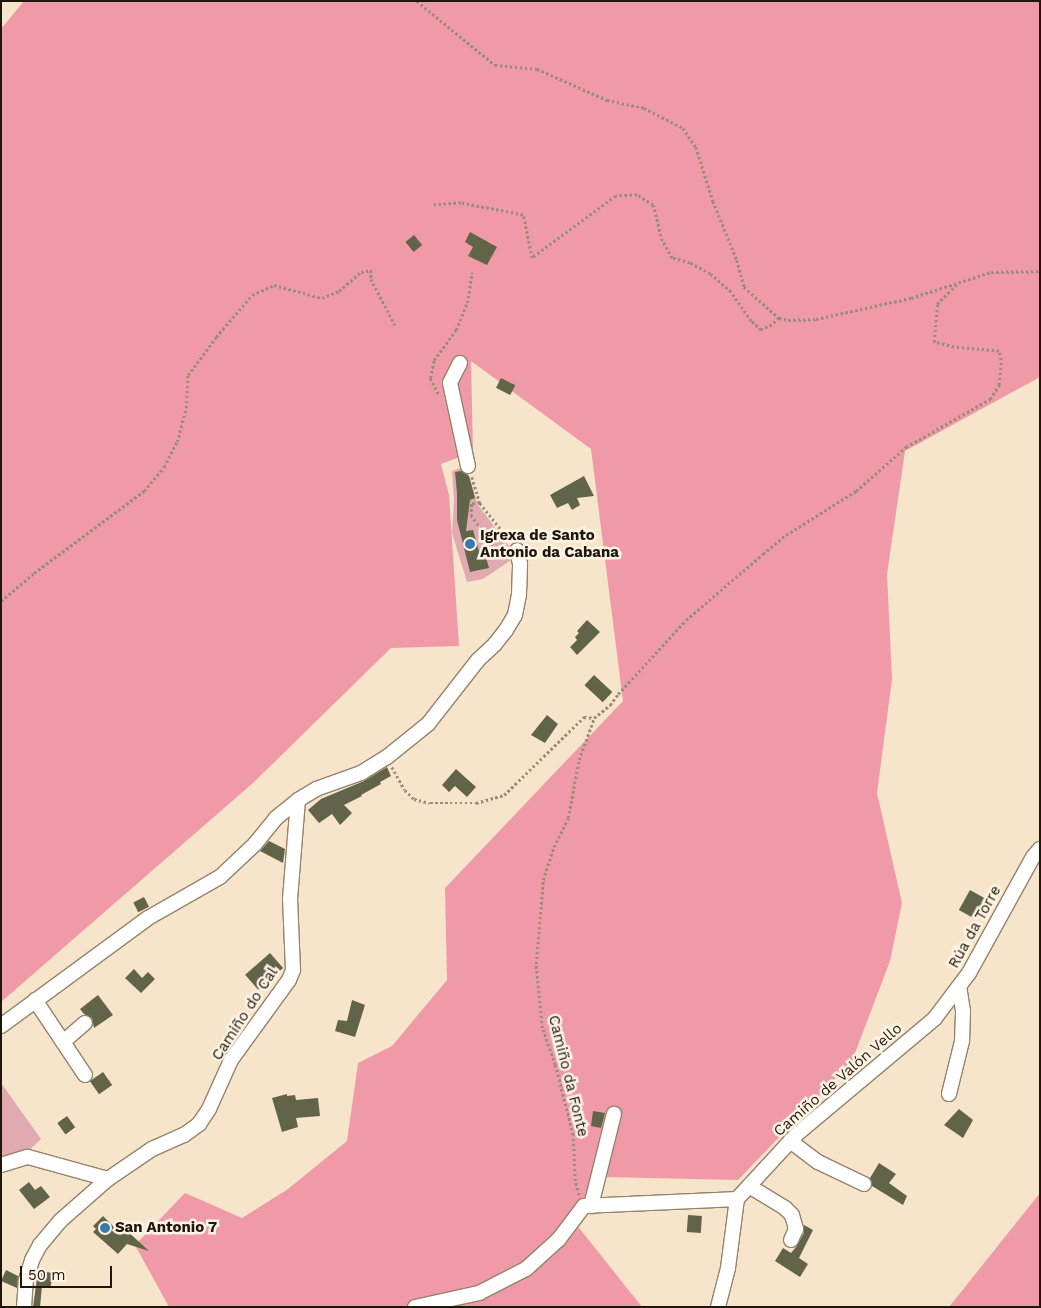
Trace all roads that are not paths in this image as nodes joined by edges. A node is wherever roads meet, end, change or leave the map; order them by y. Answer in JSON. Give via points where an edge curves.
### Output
{"nodes":[{"id":1,"x":460,"y":363,"type":"dead end"},
{"id":2,"x":468,"y":466,"type":"dead end"},
{"id":3,"x":517,"y":550,"type":"road end"},
{"id":4,"x":298,"y":800,"type":"junction"},
{"id":5,"x":1040,"y":849,"type":"edge"},
{"id":6,"x":959,"y":987,"type":"junction"},
{"id":7,"x":35,"y":1000,"type":"junction"},
{"id":8,"x":935,"y":1018,"type":"joint"},
{"id":9,"x":85,"y":1023,"type":"dead end"},
{"id":10,"x":1,"y":1026,"type":"edge"},
{"id":11,"x":63,"y":1042,"type":"junction"},
{"id":12,"x":85,"y":1075,"type":"dead end"},
{"id":13,"x":949,"y":1094,"type":"dead end"},
{"id":14,"x":614,"y":1114,"type":"dead end"},
{"id":15,"x":790,"y":1141,"type":"junction"},
{"id":16,"x":1,"y":1165,"type":"edge"},
{"id":17,"x":108,"y":1179,"type":"junction"},
{"id":18,"x":864,"y":1184,"type":"dead end"},
{"id":19,"x":749,"y":1186,"type":"junction"},
{"id":20,"x":737,"y":1199,"type":"junction"},
{"id":21,"x":587,"y":1206,"type":"junction"},
{"id":22,"x":791,"y":1240,"type":"dead end"},
{"id":23,"x":24,"y":1307,"type":"edge"},
{"id":24,"x":415,"y":1307,"type":"edge"},
{"id":25,"x":718,"y":1307,"type":"edge"}],
"edges":[{"from":1,"to":2,"type":"street","via":[[450,383]]},
{"from":3,"to":4,"type":"street","via":[[519,596],[514,615],[506,630],[428,724],[361,773],[316,789]]},
{"from":4,"to":7,"type":"street","via":[[276,818],[255,844],[220,877],[148,918]]},
{"from":4,"to":17,"type":"street","name":"Camiño do Cal","via":[[290,899],[293,970],[289,980],[231,1060],[199,1124],[184,1135],[152,1149]]},
{"from":5,"to":6,"type":"street","name":"Rúa da Torre"},
{"from":6,"to":8,"type":"street","name":"Rúa da Torre"},
{"from":6,"to":13,"type":"street","via":[[963,1011],[962,1041]]},
{"from":7,"to":10,"type":"street"},
{"from":7,"to":11,"type":"street"},
{"from":8,"to":15,"type":"street","name":"Camiño de Valón Vello"},
{"from":9,"to":11,"type":"street"},
{"from":11,"to":12,"type":"street"},
{"from":14,"to":21,"type":"street"},
{"from":15,"to":18,"type":"street","via":[[818,1162]]},
{"from":15,"to":19,"type":"street","name":"Camiño de Valón Vello"},
{"from":16,"to":17,"type":"street","via":[[28,1157]]},
{"from":17,"to":23,"type":"street","name":"Camiño do Cal","via":[[60,1221],[40,1245],[26,1280]]},
{"from":19,"to":20,"type":"street","name":"Camiño de Valón Vello"},
{"from":19,"to":22,"type":"street","via":[[792,1215],[796,1229]]},
{"from":20,"to":21,"type":"street"},
{"from":20,"to":25,"type":"street","via":[[728,1268]]},
{"from":21,"to":24,"type":"street","via":[[559,1239],[526,1269],[479,1293]]}]}
